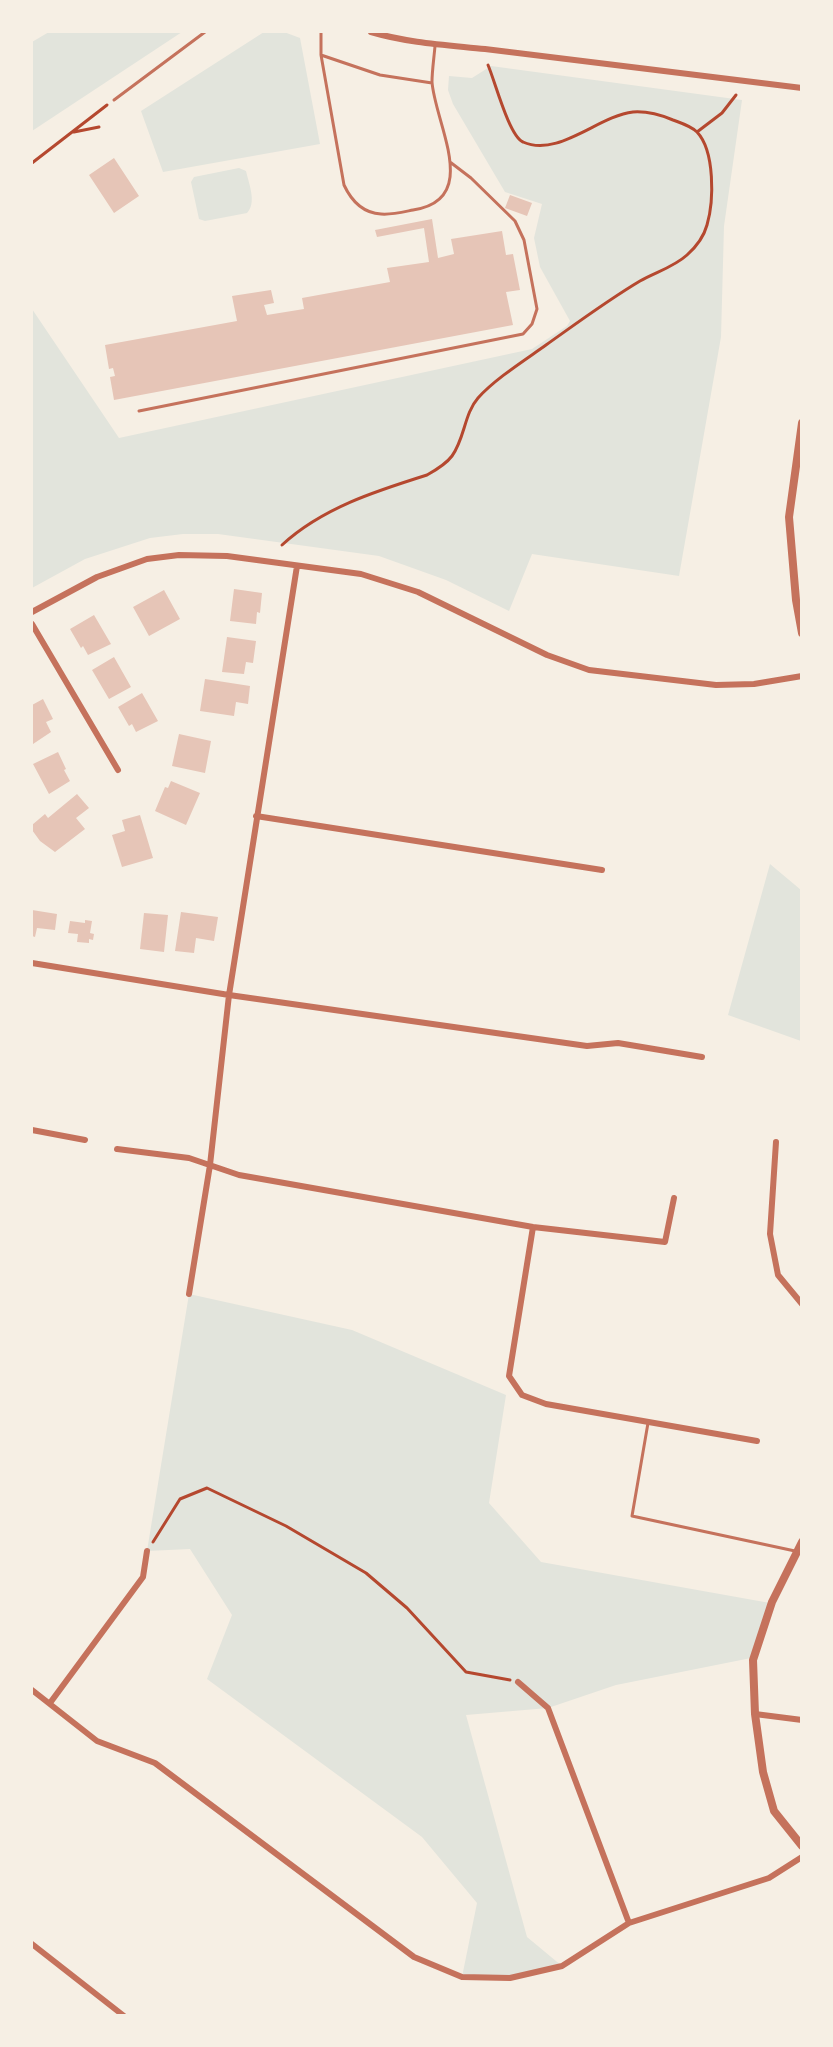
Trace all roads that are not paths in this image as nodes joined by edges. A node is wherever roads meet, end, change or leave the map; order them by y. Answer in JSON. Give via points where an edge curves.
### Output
{"nodes":[{"id":1,"x":205,"y":32,"type":"edge"},
{"id":2,"x":321,"y":32,"type":"edge"},
{"id":3,"x":371,"y":32,"type":"edge"},
{"id":4,"x":435,"y":44,"type":"junction"},
{"id":5,"x":321,"y":56,"type":"junction"},
{"id":6,"x":432,"y":83,"type":"junction"},
{"id":7,"x":801,"y":88,"type":"edge"},
{"id":8,"x":114,"y":100,"type":"road end"},
{"id":9,"x":450,"y":162,"type":"junction"},
{"id":10,"x":139,"y":411,"type":"dead end"},
{"id":11,"x":801,"y":423,"type":"edge"},
{"id":12,"x":297,"y":566,"type":"junction"},
{"id":13,"x":32,"y":612,"type":"edge"},
{"id":14,"x":32,"y":624,"type":"edge"},
{"id":15,"x":801,"y":633,"type":"edge"},
{"id":16,"x":801,"y":676,"type":"edge"},
{"id":17,"x":118,"y":770,"type":"dead end"},
{"id":18,"x":256,"y":816,"type":"junction"},
{"id":19,"x":602,"y":870,"type":"dead end"},
{"id":20,"x":32,"y":963,"type":"edge"},
{"id":21,"x":229,"y":995,"type":"junction"},
{"id":22,"x":702,"y":1057,"type":"dead end"},
{"id":23,"x":32,"y":1130,"type":"edge"},
{"id":24,"x":85,"y":1140,"type":"dead end"},
{"id":25,"x":776,"y":1142,"type":"dead end"},
{"id":26,"x":117,"y":1149,"type":"dead end"},
{"id":27,"x":210,"y":1165,"type":"junction"},
{"id":28,"x":674,"y":1198,"type":"dead end"},
{"id":29,"x":532,"y":1227,"type":"junction"},
{"id":30,"x":189,"y":1294,"type":"dead end"},
{"id":31,"x":801,"y":1304,"type":"edge"},
{"id":32,"x":648,"y":1422,"type":"junction"},
{"id":33,"x":757,"y":1441,"type":"dead end"},
{"id":34,"x":801,"y":1542,"type":"edge"},
{"id":35,"x":147,"y":1551,"type":"road end"},
{"id":36,"x":797,"y":1551,"type":"junction"},
{"id":37,"x":518,"y":1682,"type":"road end"},
{"id":38,"x":32,"y":1690,"type":"edge"},
{"id":39,"x":50,"y":1703,"type":"junction"},
{"id":40,"x":755,"y":1714,"type":"junction"},
{"id":41,"x":801,"y":1720,"type":"edge"},
{"id":42,"x":801,"y":1846,"type":"edge"},
{"id":43,"x":801,"y":1857,"type":"edge"},
{"id":44,"x":629,"y":1923,"type":"junction"},
{"id":45,"x":32,"y":1944,"type":"edge"},
{"id":46,"x":124,"y":2016,"type":"edge"}],
"edges":[{"from":1,"to":8,"type":"lane"},
{"from":2,"to":5,"type":"lane"},
{"from":3,"to":4,"type":"street"},
{"from":4,"to":6,"type":"lane"},
{"from":4,"to":7,"type":"street"},
{"from":5,"to":6,"type":"lane","via":[[380,75]]},
{"from":5,"to":9,"type":"lane","via":[[344,185],[356,203],[368,212],[382,215],[427,208],[446,194]]},
{"from":6,"to":9,"type":"lane"},
{"from":9,"to":10,"type":"lane","via":[[520,229],[537,309],[523,334]]},
{"from":11,"to":15,"type":"street","via":[[789,517]]},
{"from":12,"to":13,"type":"street","via":[[227,556],[147,559],[96,577]]},
{"from":12,"to":16,"type":"street","via":[[361,574],[418,591],[547,655],[589,670],[716,685],[754,684]]},
{"from":12,"to":18,"type":"street"},
{"from":14,"to":17,"type":"street"},
{"from":18,"to":19,"type":"street"},
{"from":18,"to":21,"type":"street"},
{"from":20,"to":21,"type":"street"},
{"from":21,"to":22,"type":"street","via":[[587,1046],[618,1043]]},
{"from":21,"to":27,"type":"street"},
{"from":23,"to":24,"type":"street"},
{"from":25,"to":31,"type":"street","via":[[770,1234],[778,1275]]},
{"from":26,"to":27,"type":"street","via":[[189,1158]]},
{"from":27,"to":29,"type":"street","via":[[239,1175]]},
{"from":27,"to":30,"type":"street"},
{"from":28,"to":29,"type":"street","via":[[665,1242]]},
{"from":29,"to":32,"type":"street","via":[[509,1376],[522,1395],[546,1404]]},
{"from":32,"to":33,"type":"street"},
{"from":32,"to":36,"type":"lane","via":[[632,1516]]},
{"from":34,"to":36,"type":"street"},
{"from":35,"to":39,"type":"street","via":[[143,1576]]},
{"from":36,"to":40,"type":"street","via":[[772,1602],[753,1660]]},
{"from":37,"to":44,"type":"street","via":[[548,1708]]},
{"from":38,"to":39,"type":"street"},
{"from":39,"to":44,"type":"street","via":[[97,1741],[155,1763],[414,1957],[462,1977],[510,1978],[562,1966]]},
{"from":40,"to":41,"type":"street"},
{"from":40,"to":42,"type":"street","via":[[763,1772],[774,1810]]},
{"from":43,"to":44,"type":"street","via":[[769,1878]]},
{"from":45,"to":46,"type":"street"}]}
